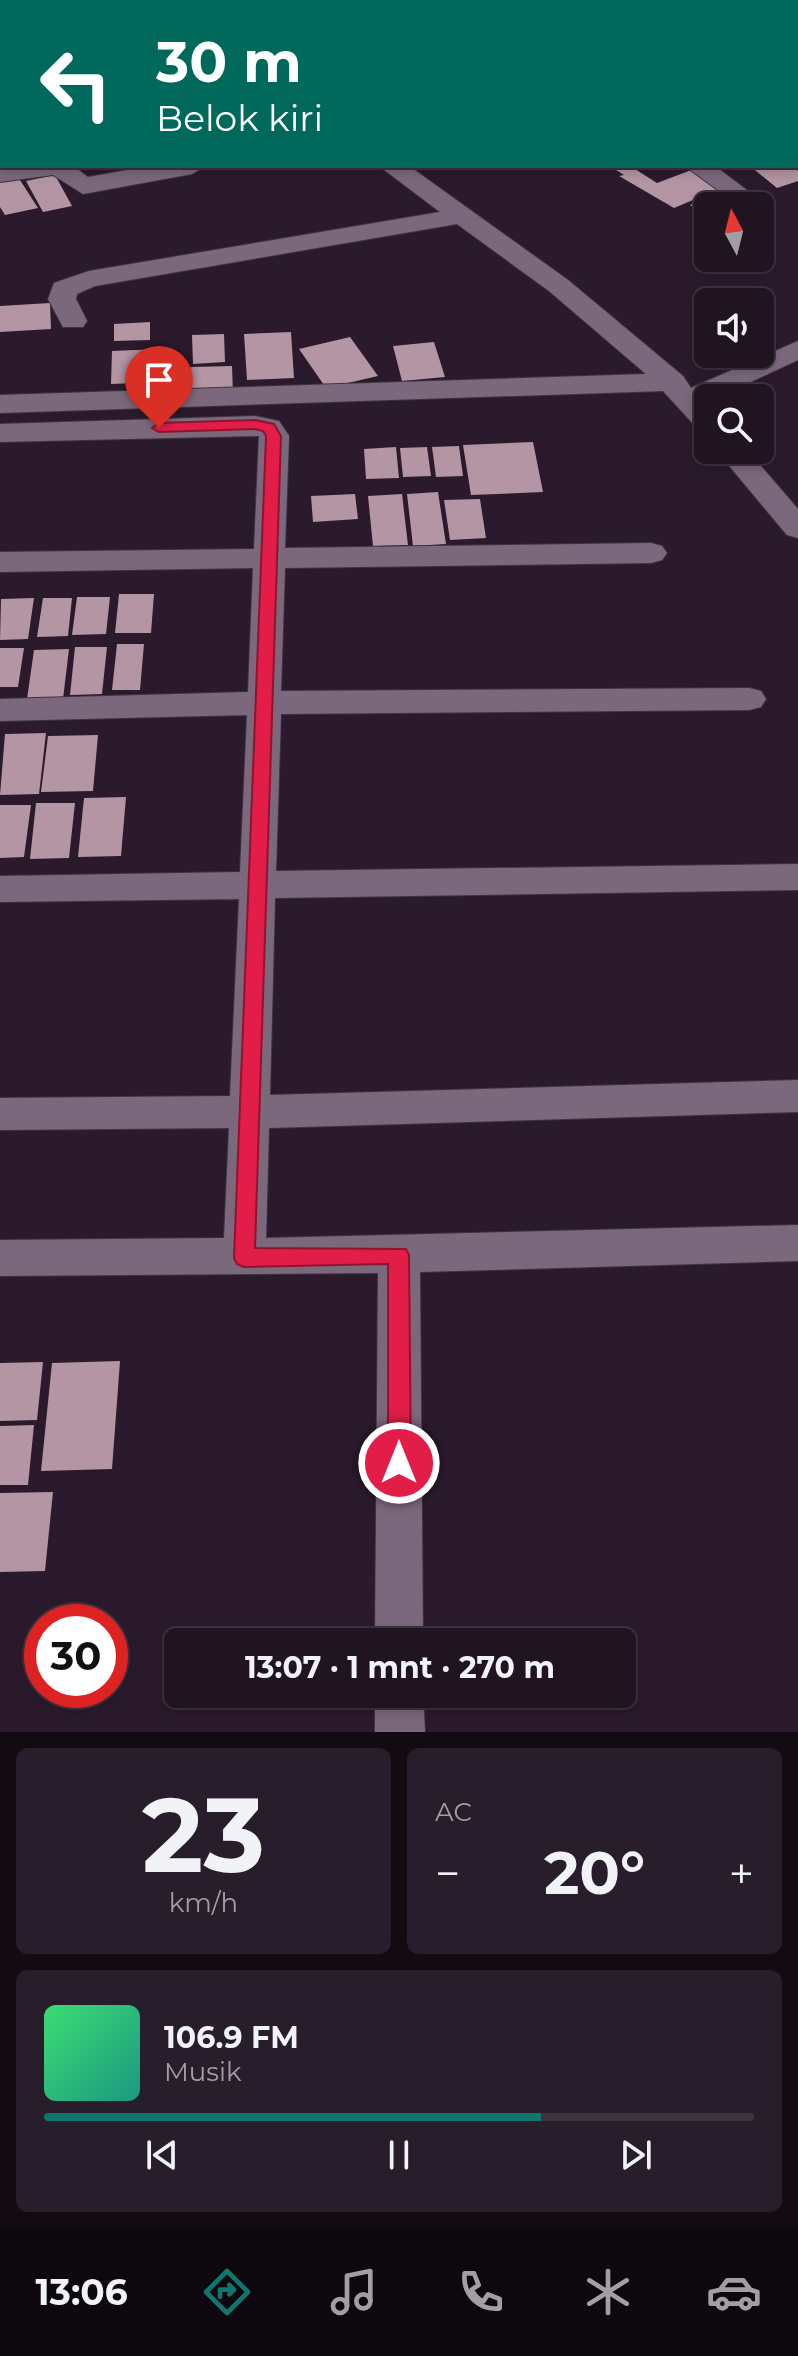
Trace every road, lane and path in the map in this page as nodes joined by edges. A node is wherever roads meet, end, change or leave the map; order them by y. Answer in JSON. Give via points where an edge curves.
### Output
{"nodes":[{"id":1,"x":50,"y":168,"type":"edge"},
{"id":2,"x":59,"y":168,"type":"edge"},
{"id":3,"x":181,"y":168,"type":"edge"},
{"id":4,"x":395,"y":168,"type":"edge"},
{"id":5,"x":701,"y":168,"type":"edge"},
{"id":6,"x":0,"y":174,"type":"edge"},
{"id":7,"x":736,"y":192,"type":"edge"},
{"id":8,"x":461,"y":216,"type":"junction"},
{"id":9,"x":73,"y":321,"type":"dead end"},
{"id":10,"x":798,"y":349,"type":"edge"},
{"id":11,"x":680,"y":391,"type":"junction"},
{"id":12,"x":0,"y":404,"type":"edge"},
{"id":13,"x":694,"y":407,"type":"edge"},
{"id":14,"x":0,"y":433,"type":"edge"},
{"id":15,"x":743,"y":464,"type":"edge"},
{"id":16,"x":798,"y":528,"type":"edge"},
{"id":17,"x":651,"y":553,"type":"dead end"},
{"id":18,"x":269,"y":556,"type":"junction"},
{"id":19,"x":0,"y":562,"type":"edge"},
{"id":20,"x":749,"y":699,"type":"dead end"},
{"id":21,"x":264,"y":703,"type":"junction"},
{"id":22,"x":0,"y":710,"type":"edge"},
{"id":23,"x":798,"y":877,"type":"edge"},
{"id":24,"x":258,"y":883,"type":"junction"},
{"id":25,"x":0,"y":889,"type":"edge"},
{"id":26,"x":798,"y":1096,"type":"edge"},
{"id":27,"x":250,"y":1112,"type":"junction"},
{"id":28,"x":0,"y":1114,"type":"edge"},
{"id":29,"x":798,"y":1243,"type":"edge"},
{"id":30,"x":399,"y":1255,"type":"junction"},
{"id":31,"x":0,"y":1258,"type":"edge"},
{"id":32,"x":244,"y":1258,"type":"junction"},
{"id":33,"x":399,"y":1628,"type":"edge"},
{"id":34,"x":399,"y":1708,"type":"edge"},
{"id":35,"x":400,"y":1732,"type":"edge"}],
"edges":[{"from":1,"to":6,"type":"street"},
{"from":2,"to":3,"type":"street","via":[[83,186]]},
{"from":4,"to":8,"type":"street"},
{"from":5,"to":7,"type":"street"},
{"from":8,"to":9,"type":"street","via":[[89,279],[64,289],[62,299]]},
{"from":8,"to":11,"type":"street","via":[[623,337]]},
{"from":10,"to":11,"type":"street"},
{"from":11,"to":12,"type":"street"},
{"from":11,"to":13,"type":"street"},
{"from":14,"to":18,"type":"street","via":[[269,427],[274,436]]},
{"from":15,"to":16,"type":"street"},
{"from":17,"to":18,"type":"street"},
{"from":18,"to":19,"type":"street"},
{"from":18,"to":21,"type":"street"},
{"from":20,"to":21,"type":"street"},
{"from":21,"to":22,"type":"street"},
{"from":21,"to":24,"type":"street"},
{"from":23,"to":24,"type":"street"},
{"from":24,"to":25,"type":"street"},
{"from":24,"to":27,"type":"street"},
{"from":26,"to":27,"type":"street"},
{"from":27,"to":28,"type":"street"},
{"from":27,"to":32,"type":"street"},
{"from":29,"to":30,"type":"street"},
{"from":30,"to":32,"type":"street"},
{"from":30,"to":33,"type":"street"},
{"from":31,"to":32,"type":"street"},
{"from":34,"to":35,"type":"street"}]}
